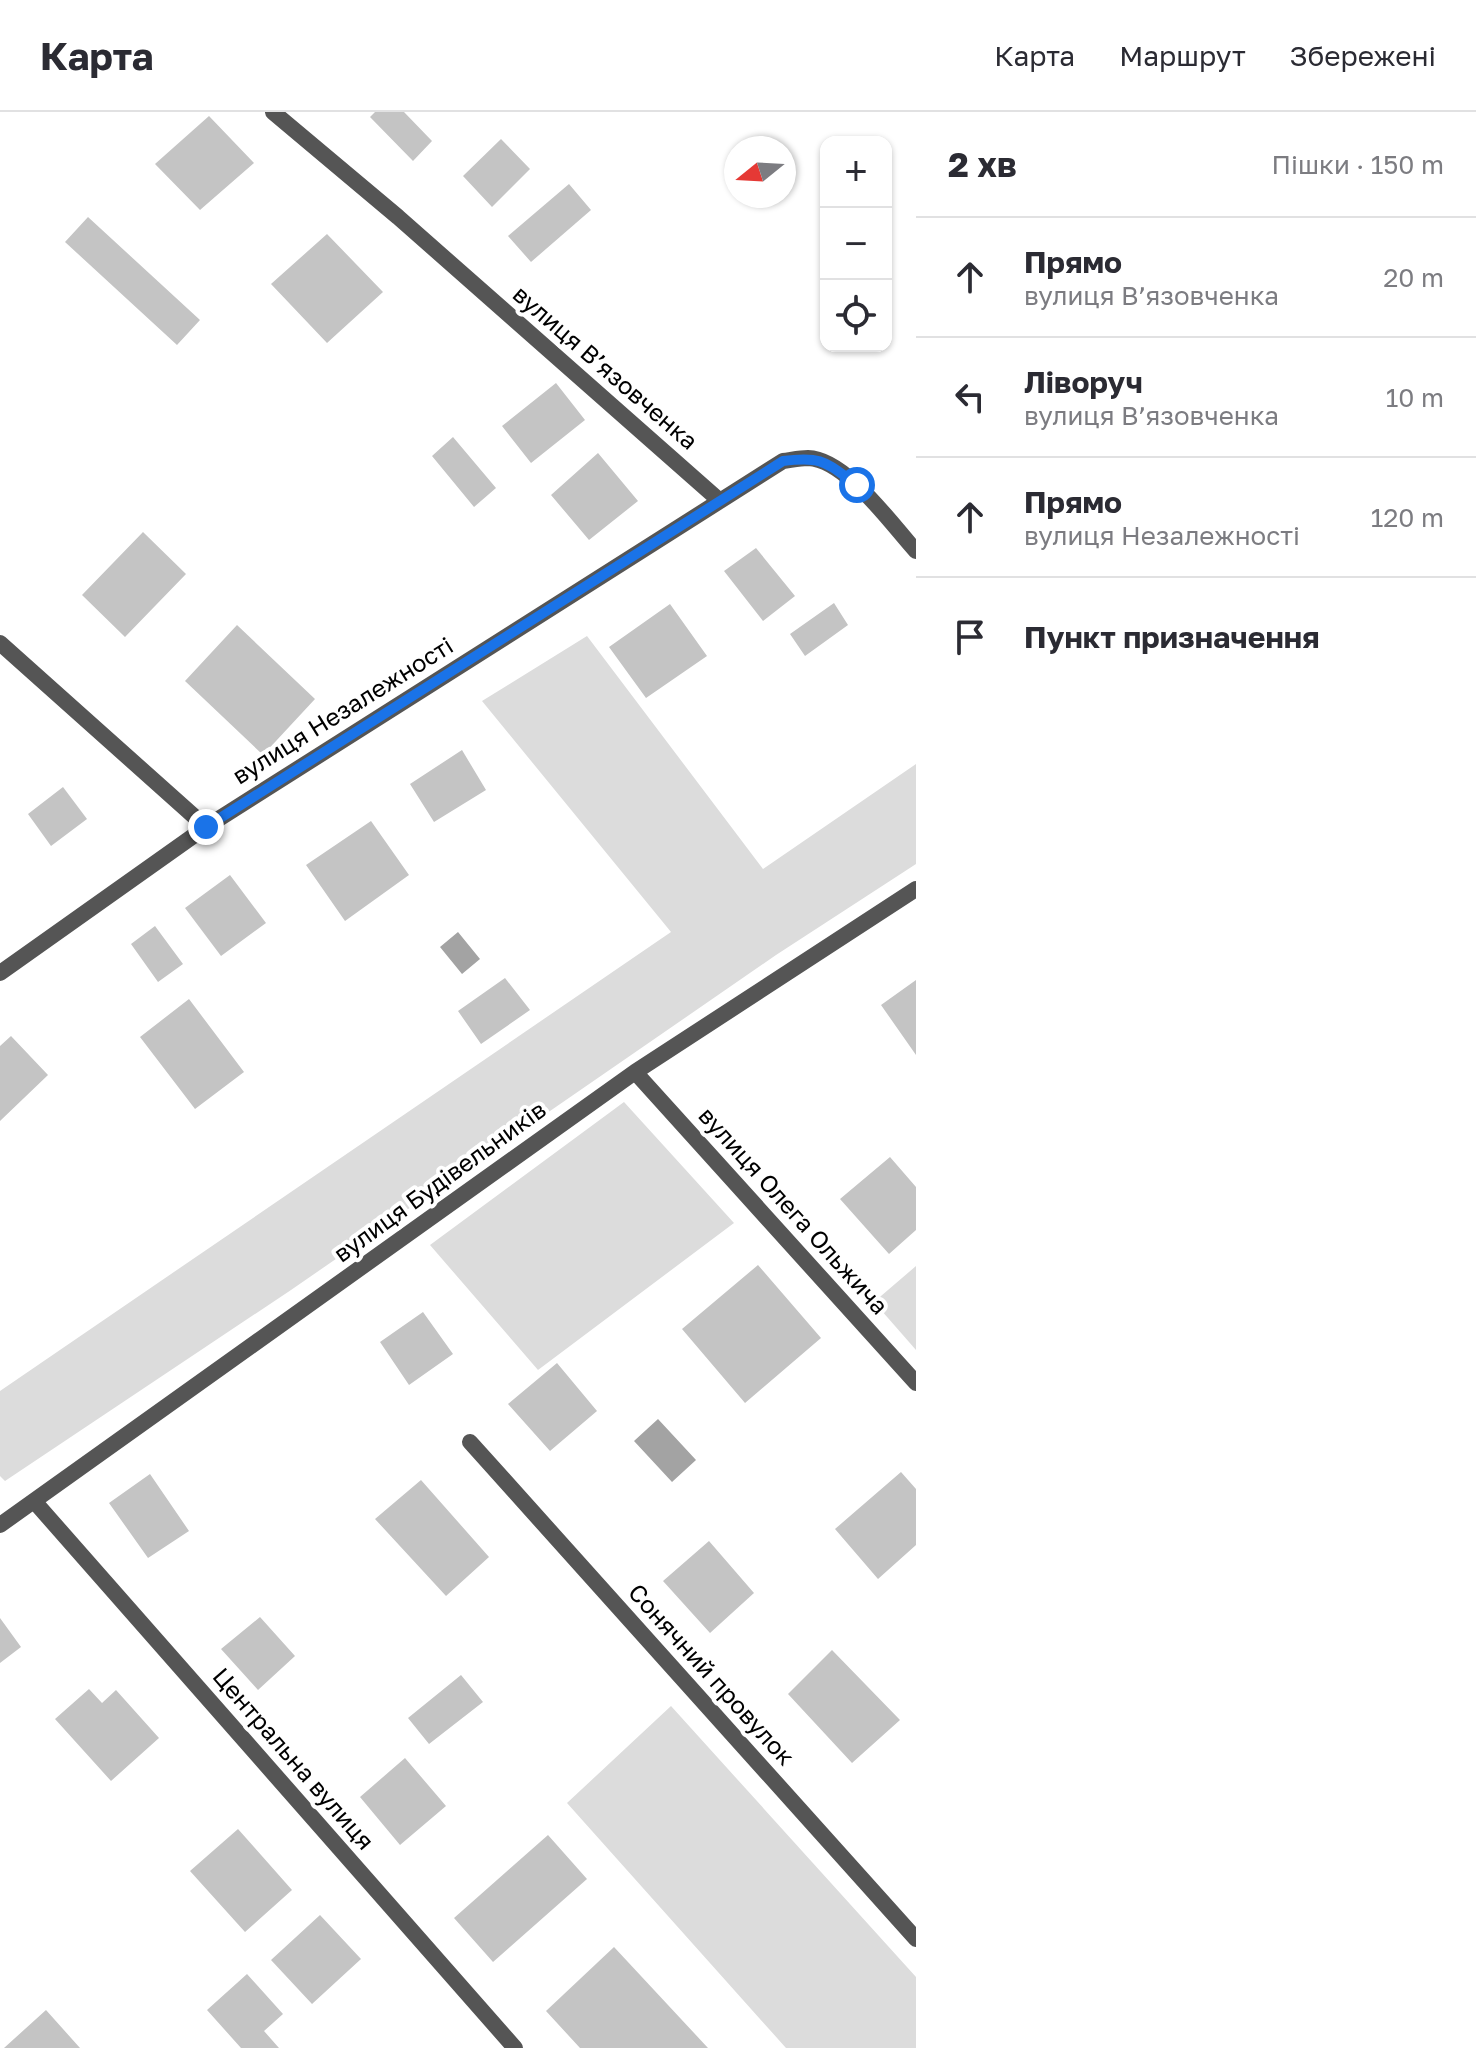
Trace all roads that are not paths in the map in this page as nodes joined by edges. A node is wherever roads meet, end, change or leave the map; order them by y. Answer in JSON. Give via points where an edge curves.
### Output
{"nodes":[{"id":1,"x":273,"y":112,"type":"edge"},
{"id":2,"x":720,"y":501,"type":"junction"},
{"id":3,"x":916,"y":551,"type":"edge"},
{"id":4,"x":0,"y":643,"type":"edge"},
{"id":5,"x":206,"y":827,"type":"junction"},
{"id":6,"x":916,"y":889,"type":"edge"},
{"id":7,"x":0,"y":973,"type":"edge"},
{"id":8,"x":635,"y":1072,"type":"junction"},
{"id":9,"x":916,"y":1383,"type":"edge"},
{"id":10,"x":470,"y":1442,"type":"dead end"},
{"id":11,"x":34,"y":1501,"type":"junction"},
{"id":12,"x":0,"y":1525,"type":"edge"},
{"id":13,"x":916,"y":1939,"type":"edge"},
{"id":14,"x":515,"y":2048,"type":"edge"}],
"edges":[{"from":1,"to":2,"type":"street","name":"вулиця Вʼязовченка"},
{"from":2,"to":3,"type":"street","via":[[783,461],[810,458],[829,464],[857,485]]},
{"from":2,"to":5,"type":"street","name":"вулиця Незалежності"},
{"from":4,"to":5,"type":"street"},
{"from":5,"to":7,"type":"street","name":"вулиця Незалежності"},
{"from":6,"to":8,"type":"street","name":"вулиця Будівельників"},
{"from":8,"to":9,"type":"street","name":"вулиця Олега Ольжича"},
{"from":8,"to":11,"type":"street","name":"вулиця Будівельників"},
{"from":10,"to":13,"type":"street","name":"Сонячний провулок"},
{"from":11,"to":12,"type":"street","name":"вулиця Будівельників"},
{"from":11,"to":14,"type":"street","name":"Центральна вулиця"}]}
